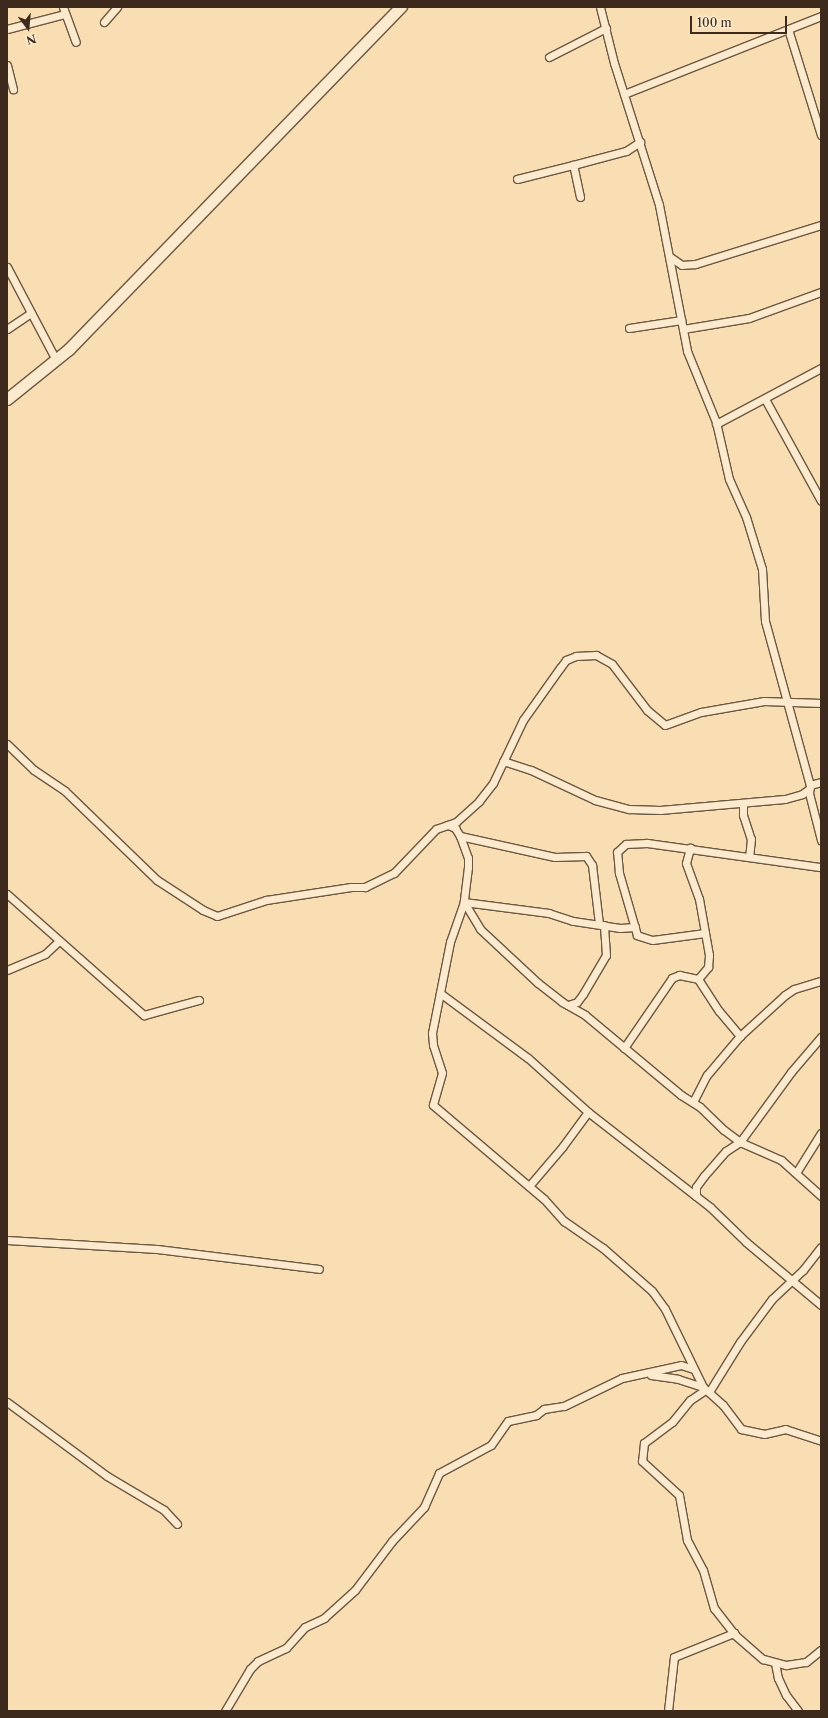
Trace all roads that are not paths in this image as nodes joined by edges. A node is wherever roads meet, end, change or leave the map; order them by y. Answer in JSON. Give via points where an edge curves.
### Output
{"nodes":[{"id":1,"x":117,"y":7,"type":"edge"},
{"id":2,"x":600,"y":7,"type":"edge"},
{"id":3,"x":398,"y":8,"type":"edge"},
{"id":4,"x":64,"y":11,"type":"edge"},
{"id":5,"x":820,"y":18,"type":"edge"},
{"id":6,"x":104,"y":22,"type":"dead end"},
{"id":7,"x":606,"y":28,"type":"junction"},
{"id":8,"x":7,"y":29,"type":"edge"},
{"id":9,"x":788,"y":29,"type":"junction"},
{"id":10,"x":76,"y":42,"type":"dead end"},
{"id":11,"x":549,"y":57,"type":"dead end"},
{"id":12,"x":7,"y":64,"type":"edge"},
{"id":13,"x":13,"y":89,"type":"dead end"},
{"id":14,"x":624,"y":94,"type":"junction"},
{"id":15,"x":821,"y":135,"type":"edge"},
{"id":16,"x":640,"y":142,"type":"junction"},
{"id":17,"x":573,"y":165,"type":"junction"},
{"id":18,"x":517,"y":179,"type":"dead end"},
{"id":19,"x":580,"y":197,"type":"dead end"},
{"id":20,"x":820,"y":226,"type":"edge"},
{"id":21,"x":670,"y":257,"type":"junction"},
{"id":22,"x":7,"y":266,"type":"edge"},
{"id":23,"x":821,"y":292,"type":"edge"},
{"id":24,"x":31,"y":313,"type":"junction"},
{"id":25,"x":681,"y":320,"type":"junction"},
{"id":26,"x":629,"y":328,"type":"dead end"},
{"id":27,"x":7,"y":329,"type":"edge"},
{"id":28,"x":683,"y":329,"type":"junction"},
{"id":29,"x":56,"y":360,"type":"junction"},
{"id":30,"x":821,"y":368,"type":"edge"},
{"id":31,"x":7,"y":399,"type":"edge"},
{"id":32,"x":765,"y":399,"type":"junction"},
{"id":33,"x":716,"y":424,"type":"junction"},
{"id":34,"x":821,"y":502,"type":"edge"},
{"id":35,"x":787,"y":702,"type":"junction"},
{"id":36,"x":821,"y":703,"type":"edge"},
{"id":37,"x":7,"y":744,"type":"edge"},
{"id":38,"x":503,"y":762,"type":"junction"},
{"id":39,"x":821,"y":782,"type":"edge"},
{"id":40,"x":810,"y":787,"type":"junction"},
{"id":41,"x":743,"y":804,"type":"junction"},
{"id":42,"x":453,"y":825,"type":"junction"},
{"id":43,"x":460,"y":836,"type":"junction"},
{"id":44,"x":821,"y":840,"type":"edge"},
{"id":45,"x":690,"y":848,"type":"junction"},
{"id":46,"x":749,"y":857,"type":"junction"},
{"id":47,"x":821,"y":867,"type":"edge"},
{"id":48,"x":7,"y":894,"type":"edge"},
{"id":49,"x":464,"y":902,"type":"junction"},
{"id":50,"x":602,"y":925,"type":"junction"},
{"id":51,"x":635,"y":927,"type":"junction"},
{"id":52,"x":705,"y":933,"type":"junction"},
{"id":53,"x":59,"y":941,"type":"junction"},
{"id":54,"x":7,"y":970,"type":"edge"},
{"id":55,"x":698,"y":979,"type":"junction"},
{"id":56,"x":821,"y":981,"type":"edge"},
{"id":57,"x":440,"y":993,"type":"junction"},
{"id":58,"x":199,"y":1000,"type":"dead end"},
{"id":59,"x":577,"y":1002,"type":"junction"},
{"id":60,"x":568,"y":1005,"type":"junction"},
{"id":61,"x":577,"y":1010,"type":"junction"},
{"id":62,"x":740,"y":1036,"type":"junction"},
{"id":63,"x":821,"y":1037,"type":"edge"},
{"id":64,"x":624,"y":1048,"type":"junction"},
{"id":65,"x":693,"y":1102,"type":"junction"},
{"id":66,"x":588,"y":1112,"type":"junction"},
{"id":67,"x":821,"y":1134,"type":"edge"},
{"id":68,"x":741,"y":1139,"type":"junction"},
{"id":69,"x":796,"y":1173,"type":"junction"},
{"id":70,"x":529,"y":1186,"type":"junction"},
{"id":71,"x":696,"y":1196,"type":"junction"},
{"id":72,"x":821,"y":1196,"type":"edge"},
{"id":73,"x":7,"y":1240,"type":"edge"},
{"id":74,"x":821,"y":1247,"type":"edge"},
{"id":75,"x":319,"y":1269,"type":"dead end"},
{"id":76,"x":791,"y":1280,"type":"junction"},
{"id":77,"x":821,"y":1305,"type":"edge"},
{"id":78,"x":686,"y":1354,"type":"junction"},
{"id":79,"x":681,"y":1365,"type":"junction"},
{"id":80,"x":692,"y":1369,"type":"junction"},
{"id":81,"x":647,"y":1374,"type":"junction"},
{"id":82,"x":706,"y":1390,"type":"junction"},
{"id":83,"x":7,"y":1402,"type":"edge"},
{"id":84,"x":821,"y":1441,"type":"edge"},
{"id":85,"x":177,"y":1524,"type":"dead end"},
{"id":86,"x":734,"y":1633,"type":"junction"},
{"id":87,"x":821,"y":1650,"type":"edge"},
{"id":88,"x":775,"y":1663,"type":"junction"},
{"id":89,"x":225,"y":1711,"type":"edge"},
{"id":90,"x":668,"y":1711,"type":"edge"},
{"id":91,"x":798,"y":1711,"type":"edge"}],
"edges":[{"from":1,"to":6,"type":"street"},
{"from":2,"to":7,"type":"street"},
{"from":3,"to":29,"type":"main road"},
{"from":4,"to":8,"type":"street"},
{"from":4,"to":10,"type":"street"},
{"from":5,"to":9,"type":"street"},
{"from":7,"to":11,"type":"street"},
{"from":7,"to":14,"type":"street"},
{"from":9,"to":14,"type":"street"},
{"from":9,"to":15,"type":"street"},
{"from":12,"to":13,"type":"street"},
{"from":14,"to":16,"type":"street"},
{"from":16,"to":17,"type":"street","via":[[626,150]]},
{"from":16,"to":21,"type":"street","via":[[659,205]]},
{"from":17,"to":18,"type":"street"},
{"from":17,"to":19,"type":"street"},
{"from":20,"to":21,"type":"street","via":[[695,264],[682,265]]},
{"from":21,"to":25,"type":"street"},
{"from":22,"to":24,"type":"street"},
{"from":23,"to":28,"type":"street","via":[[749,318]]},
{"from":24,"to":27,"type":"street"},
{"from":24,"to":29,"type":"street"},
{"from":25,"to":26,"type":"street"},
{"from":25,"to":28,"type":"street"},
{"from":28,"to":33,"type":"street","via":[[690,360],[707,396]]},
{"from":29,"to":31,"type":"main road"},
{"from":30,"to":32,"type":"street"},
{"from":32,"to":33,"type":"street"},
{"from":32,"to":34,"type":"street"},
{"from":33,"to":35,"type":"street","via":[[729,479],[746,516],[762,569],[764,613]]},
{"from":35,"to":36,"type":"street"},
{"from":35,"to":38,"type":"street","via":[[764,701],[701,712],[665,725],[651,716],[612,664],[596,655],[576,656],[566,660],[523,720]]},
{"from":35,"to":40,"type":"street"},
{"from":37,"to":42,"type":"street","via":[[34,770],[65,791],[157,880],[211,915],[222,915],[266,900],[365,887],[384,880],[394,873],[436,829]]},
{"from":38,"to":41,"type":"street","via":[[530,770],[595,800],[629,809],[660,810]]},
{"from":38,"to":42,"type":"street","via":[[493,783]]},
{"from":39,"to":40,"type":"street"},
{"from":40,"to":41,"type":"street","via":[[795,797]]},
{"from":40,"to":44,"type":"street"},
{"from":41,"to":46,"type":"street","via":[[743,815],[751,839]]},
{"from":42,"to":43,"type":"street"},
{"from":43,"to":49,"type":"street","via":[[468,858]]},
{"from":43,"to":50,"type":"street","via":[[555,857],[586,856],[592,865]]},
{"from":45,"to":46,"type":"street"},
{"from":45,"to":51,"type":"street","via":[[647,843],[626,844],[617,852],[619,873]]},
{"from":45,"to":52,"type":"street","via":[[686,863],[699,899]]},
{"from":46,"to":47,"type":"street"},
{"from":48,"to":53,"type":"street"},
{"from":49,"to":50,"type":"street","via":[[550,913],[573,921]]},
{"from":49,"to":57,"type":"street","via":[[450,942]]},
{"from":49,"to":60,"type":"street","via":[[480,929],[533,979]]},
{"from":50,"to":51,"type":"street","via":[[626,929]]},
{"from":50,"to":59,"type":"street","via":[[607,951]]},
{"from":51,"to":52,"type":"street","via":[[637,935],[652,940]]},
{"from":52,"to":55,"type":"street","via":[[709,955],[708,967]]},
{"from":53,"to":54,"type":"street","via":[[45,954]]},
{"from":53,"to":58,"type":"street","via":[[144,1015]]},
{"from":55,"to":62,"type":"street","via":[[719,1011]]},
{"from":55,"to":64,"type":"street","via":[[679,975],[672,978]]},
{"from":56,"to":62,"type":"street","via":[[794,989],[785,995]]},
{"from":57,"to":66,"type":"street","via":[[528,1058]]},
{"from":57,"to":70,"type":"street","via":[[432,1033],[442,1074],[433,1105]]},
{"from":59,"to":60,"type":"street"},
{"from":59,"to":61,"type":"street"},
{"from":60,"to":61,"type":"street"},
{"from":61,"to":64,"type":"street"},
{"from":62,"to":65,"type":"street","via":[[707,1075]]},
{"from":63,"to":68,"type":"street","via":[[800,1060]]},
{"from":64,"to":65,"type":"street"},
{"from":65,"to":68,"type":"street"},
{"from":66,"to":70,"type":"street"},
{"from":66,"to":71,"type":"street"},
{"from":67,"to":69,"type":"street"},
{"from":68,"to":69,"type":"street","via":[[781,1160]]},
{"from":68,"to":71,"type":"street","via":[[726,1151],[704,1176],[696,1187]]},
{"from":69,"to":72,"type":"street"},
{"from":70,"to":78,"type":"street","via":[[564,1220],[603,1248],[652,1291],[665,1309]]},
{"from":71,"to":76,"type":"street"},
{"from":73,"to":75,"type":"street","via":[[157,1249]]},
{"from":74,"to":76,"type":"street","via":[[803,1270]]},
{"from":76,"to":77,"type":"street"},
{"from":76,"to":82,"type":"street","via":[[772,1299]]},
{"from":78,"to":79,"type":"street"},
{"from":78,"to":80,"type":"street"},
{"from":79,"to":80,"type":"street"},
{"from":79,"to":81,"type":"street"},
{"from":80,"to":82,"type":"street"},
{"from":81,"to":82,"type":"street","via":[[678,1379]]},
{"from":81,"to":89,"type":"street","via":[[622,1378],[564,1406],[544,1409],[536,1415],[508,1421],[491,1445],[439,1473],[424,1507],[392,1541],[355,1590],[324,1618],[305,1627],[286,1648],[258,1661],[250,1669]]},
{"from":82,"to":84,"type":"street","via":[[744,1431],[764,1434],[785,1429]]},
{"from":82,"to":86,"type":"street","via":[[690,1400],[672,1422],[644,1443],[642,1458],[679,1495],[687,1540],[703,1570],[714,1608]]},
{"from":83,"to":85,"type":"street","via":[[107,1476],[164,1510]]},
{"from":86,"to":88,"type":"street","via":[[763,1659]]},
{"from":86,"to":90,"type":"street","via":[[674,1657]]},
{"from":87,"to":88,"type":"street","via":[[812,1659],[800,1664]]},
{"from":88,"to":91,"type":"street","via":[[786,1695]]}]}
